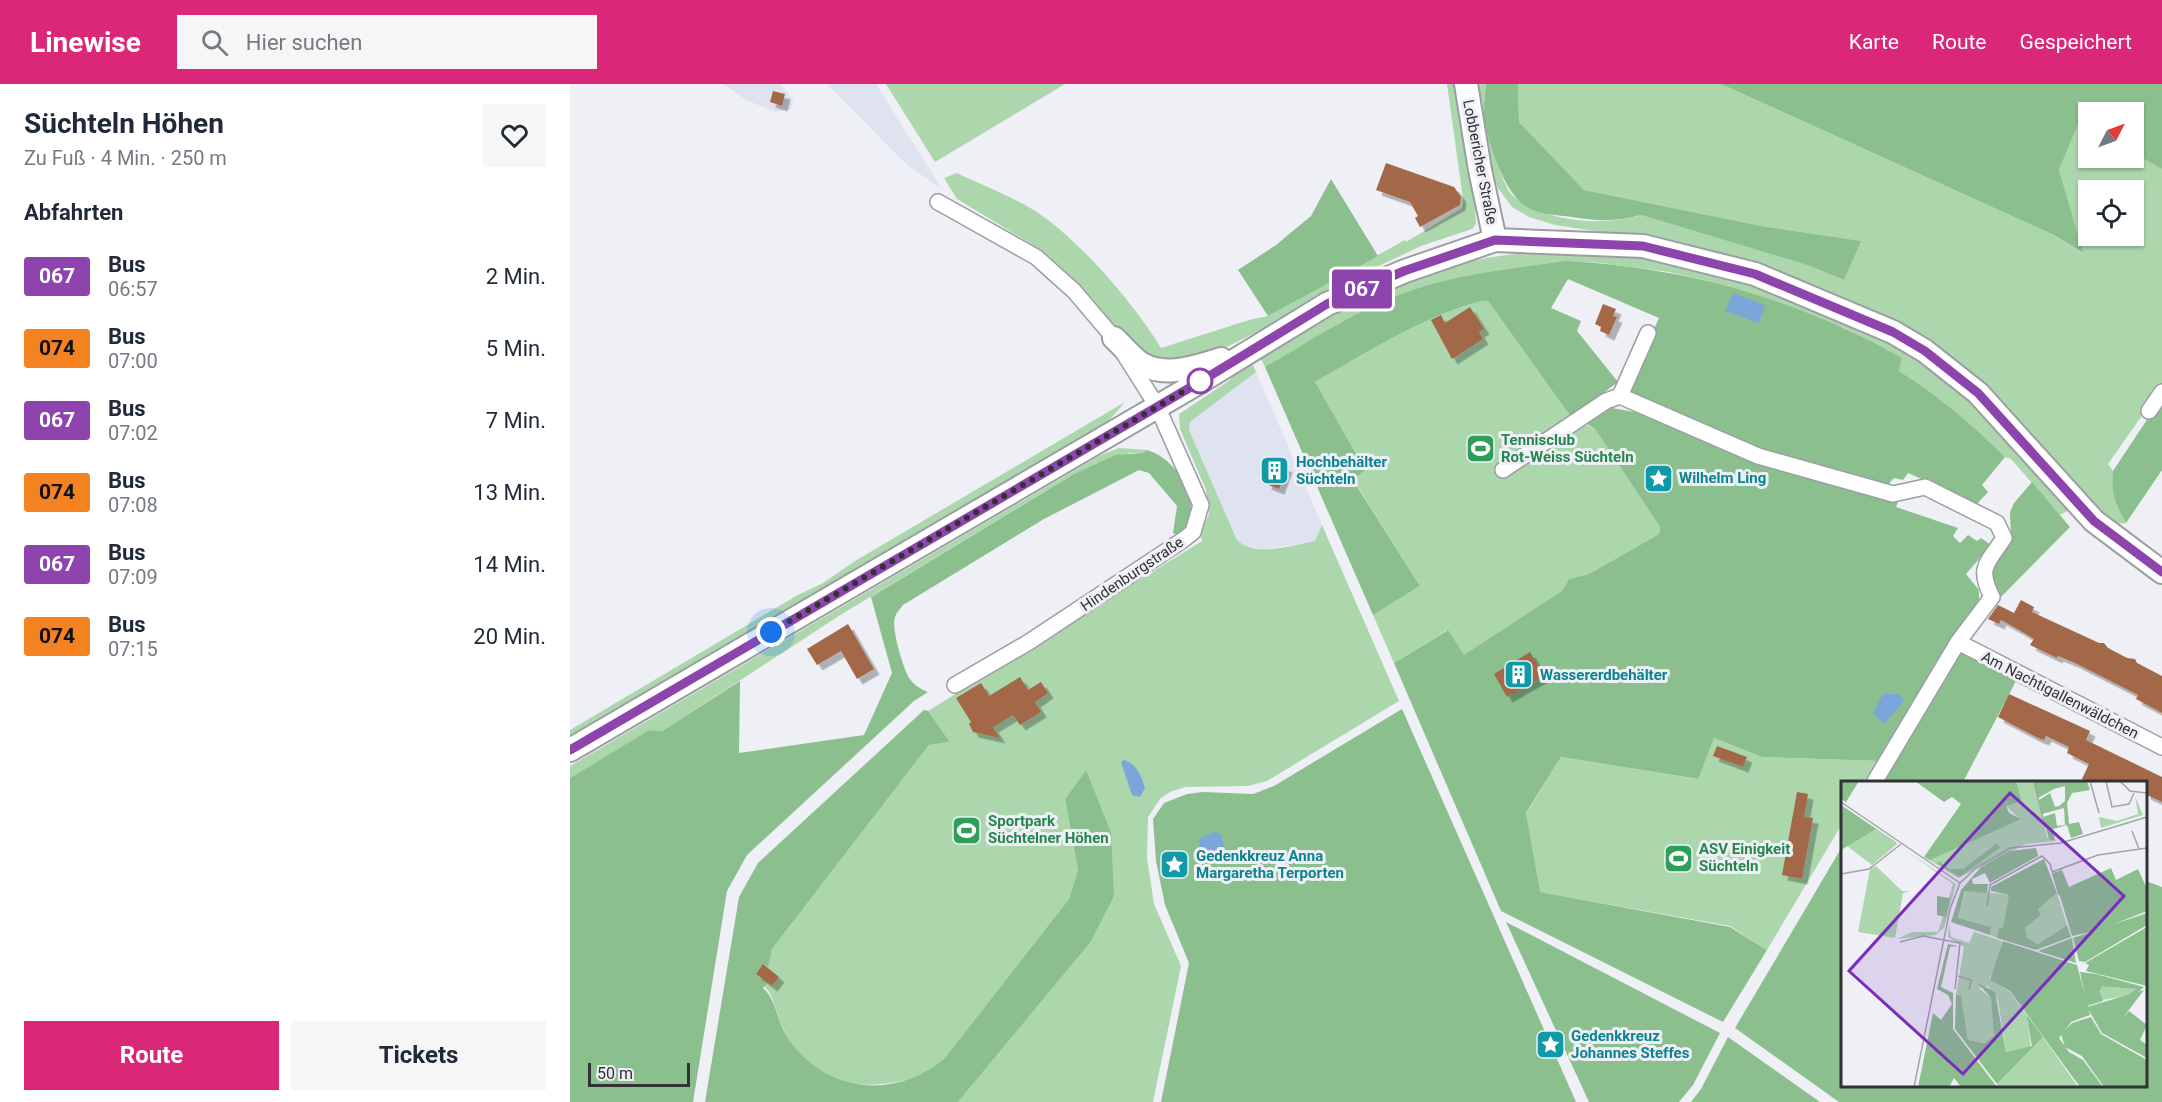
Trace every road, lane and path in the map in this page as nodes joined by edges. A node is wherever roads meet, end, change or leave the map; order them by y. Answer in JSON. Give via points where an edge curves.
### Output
{"nodes":[{"id":1,"x":1466,"y":84,"type":"edge"},
{"id":2,"x":938,"y":202,"type":"dead end"},
{"id":3,"x":1495,"y":240,"type":"junction"},
{"id":4,"x":1648,"y":333,"type":"dead end"},
{"id":5,"x":1114,"y":338,"type":"junction"},
{"id":6,"x":1251,"y":350,"type":"junction"},
{"id":7,"x":2162,"y":392,"type":"edge"},
{"id":8,"x":1620,"y":396,"type":"junction"},
{"id":9,"x":1157,"y":406,"type":"junction"},
{"id":10,"x":2149,"y":411,"type":"dead end"},
{"id":11,"x":1503,"y":470,"type":"dead end"},
{"id":12,"x":2162,"y":572,"type":"edge"},
{"id":13,"x":1958,"y":642,"type":"junction"},
{"id":14,"x":955,"y":685,"type":"dead end"},
{"id":15,"x":2162,"y":747,"type":"edge"},
{"id":16,"x":570,"y":750,"type":"edge"},
{"id":17,"x":1875,"y":781,"type":"dead end"}],
"edges":[{"from":1,"to":3,"type":"main road","name":"Lobbericher Straße"},
{"from":2,"to":5,"type":"street","name":"Hindenburgstraße","via":[[1036,257],[1074,291]]},
{"from":3,"to":6,"type":"main road","via":[[1404,271],[1327,304]]},
{"from":3,"to":12,"type":"main road","via":[[1643,246],[1755,274],[1893,332],[1925,351],[1978,393],[2094,521]]},
{"from":4,"to":8,"type":"street"},
{"from":5,"to":6,"type":"main road","via":[[1143,365],[1166,370],[1188,369]]},
{"from":5,"to":9,"type":"street","name":"Hindenburgstraße"},
{"from":6,"to":9,"type":"main road"},
{"from":7,"to":10,"type":"street"},
{"from":8,"to":11,"type":"street","via":[[1606,401]]},
{"from":8,"to":13,"type":"street","via":[[1758,456],[1893,494],[1925,487],[1997,523],[2004,538],[1985,567],[1983,580],[1992,597]]},
{"from":9,"to":14,"type":"street","name":"Hindenburgstraße","via":[[1201,505],[1193,532],[1048,630]]},
{"from":9,"to":16,"type":"main road"},
{"from":13,"to":15,"type":"street","name":"Am Nachtigallenwäldchen"},
{"from":13,"to":17,"type":"street"}]}
